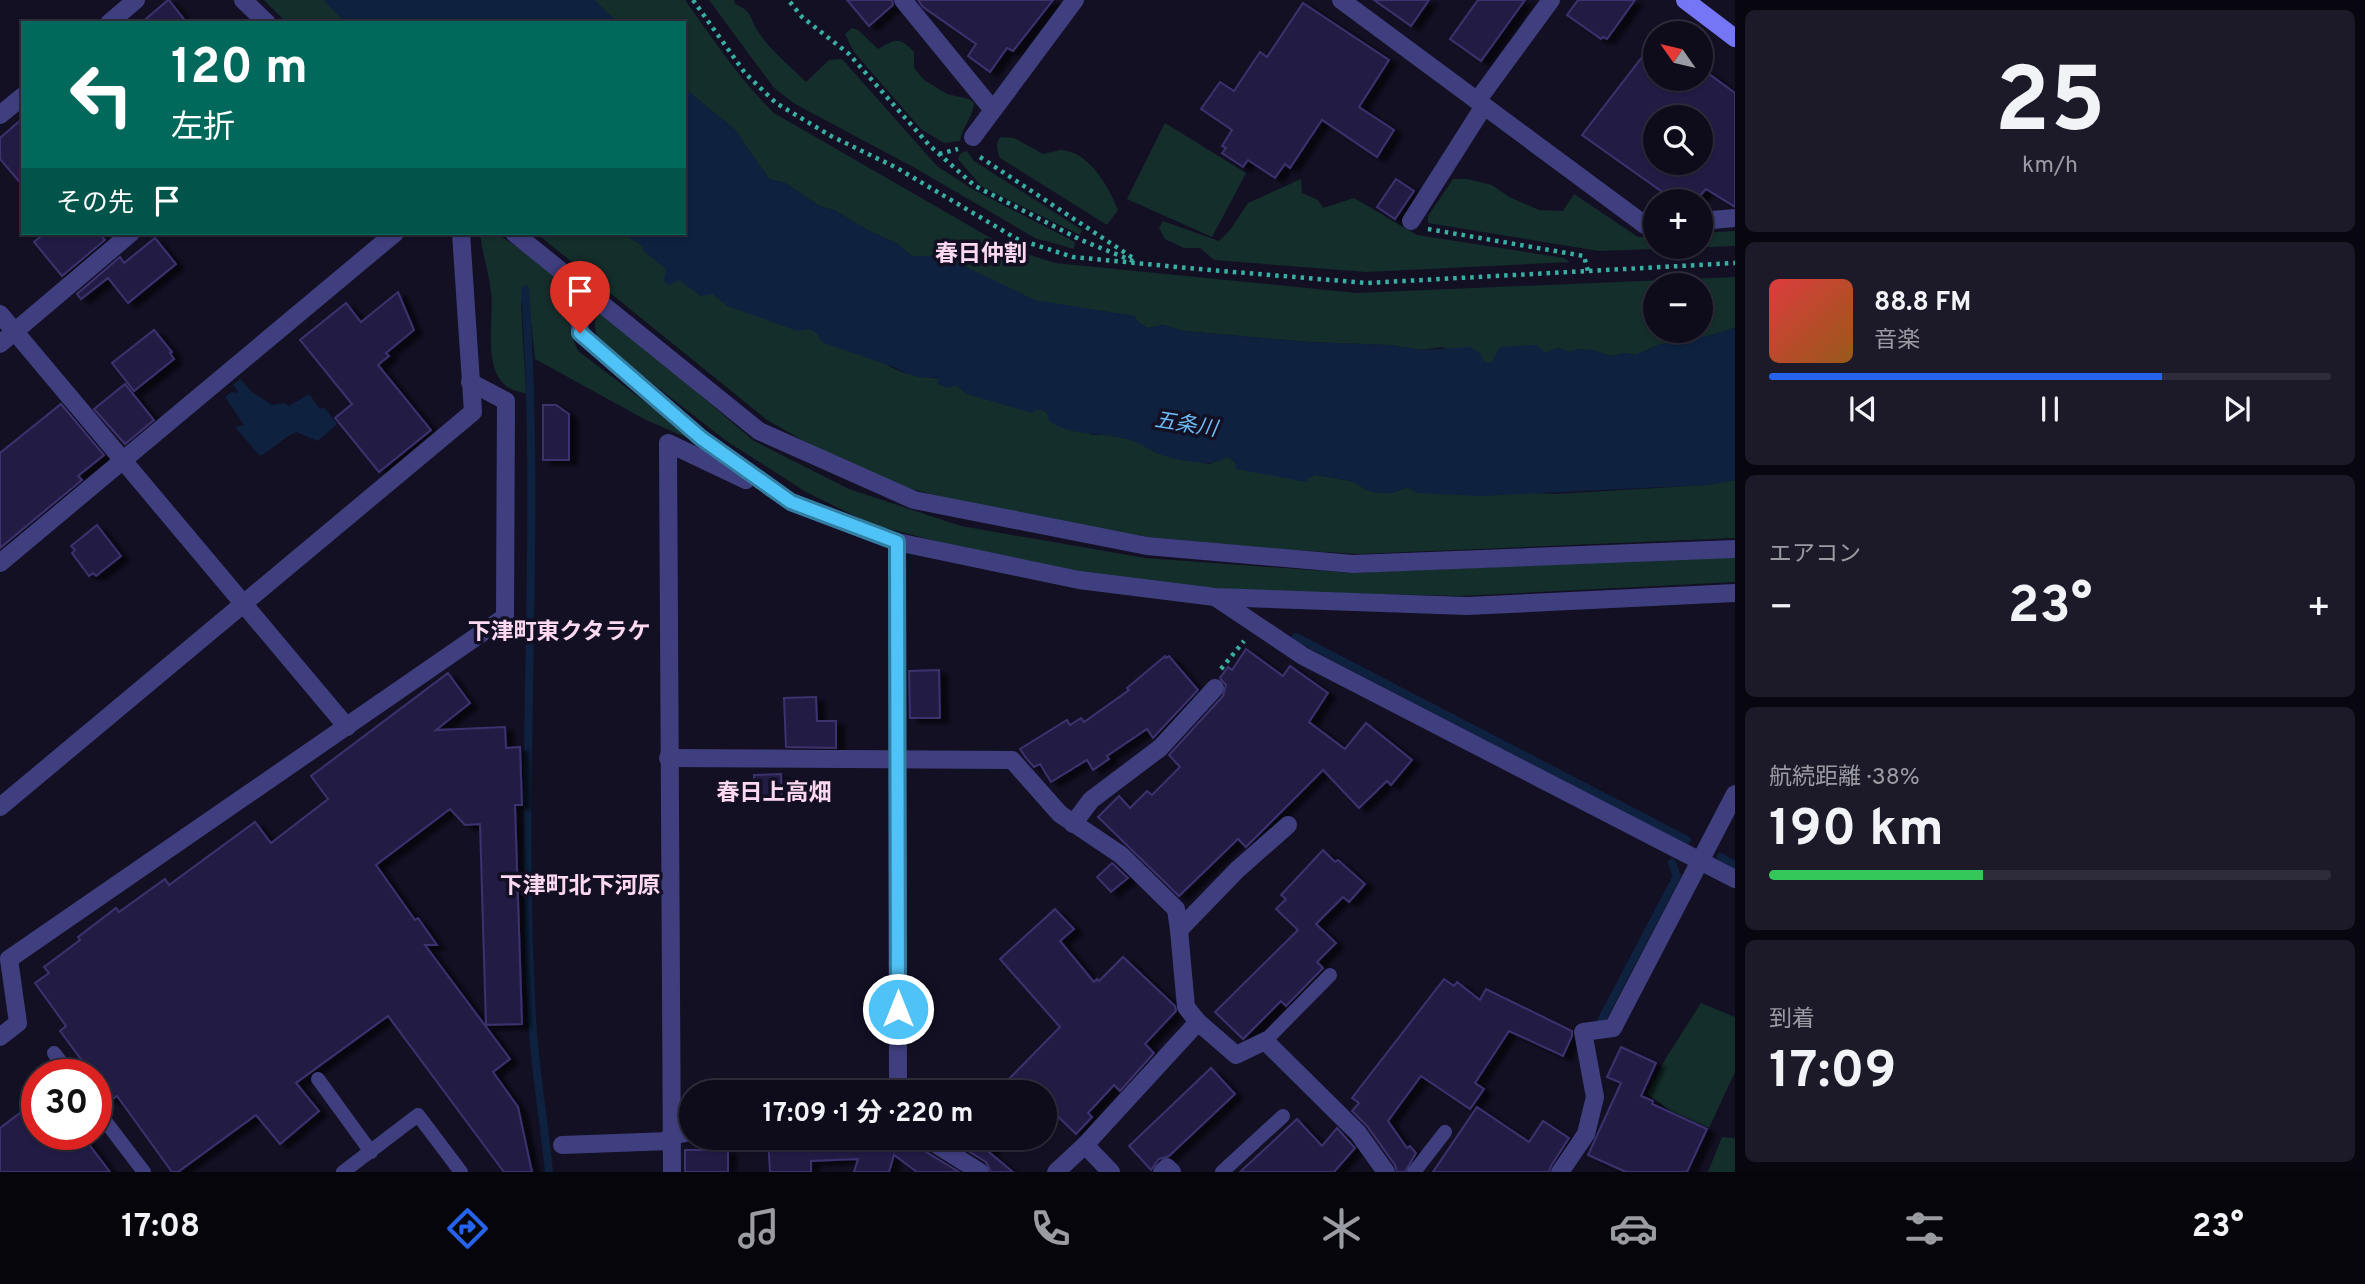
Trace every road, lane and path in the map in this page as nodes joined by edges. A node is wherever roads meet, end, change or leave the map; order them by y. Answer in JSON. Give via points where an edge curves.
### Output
{"nodes":[{"id":1,"x":136,"y":0,"type":"edge"},
{"id":2,"x":243,"y":0,"type":"edge"},
{"id":3,"x":693,"y":0,"type":"edge"},
{"id":4,"x":903,"y":0,"type":"edge"},
{"id":5,"x":1075,"y":0,"type":"edge"},
{"id":6,"x":1340,"y":0,"type":"edge"},
{"id":7,"x":1551,"y":0,"type":"edge"},
{"id":8,"x":1685,"y":0,"type":"edge"},
{"id":9,"x":111,"y":21,"type":"edge"},
{"id":10,"x":265,"y":21,"type":"edge"},
{"id":11,"x":1735,"y":37,"type":"edge"},
{"id":12,"x":21,"y":98,"type":"edge"},
{"id":13,"x":1481,"y":103,"type":"junction"},
{"id":14,"x":993,"y":110,"type":"junction"},
{"id":15,"x":0,"y":115,"type":"edge"},
{"id":16,"x":973,"y":137,"type":"joint"},
{"id":17,"x":1735,"y":218,"type":"edge"},
{"id":18,"x":1713,"y":220,"type":"edge"},
{"id":19,"x":1411,"y":221,"type":"joint"},
{"id":20,"x":1643,"y":223,"type":"edge"},
{"id":21,"x":129,"y":235,"type":"edge"},
{"id":22,"x":393,"y":235,"type":"edge"},
{"id":23,"x":461,"y":235,"type":"edge"},
{"id":24,"x":517,"y":235,"type":"edge"},
{"id":25,"x":1735,"y":263,"type":"edge"},
{"id":26,"x":1141,"y":264,"type":"junction"},
{"id":27,"x":1588,"y":271,"type":"junction"},
{"id":28,"x":577,"y":283,"type":"junction"},
{"id":29,"x":0,"y":314,"type":"edge"},
{"id":30,"x":15,"y":332,"type":"junction"},
{"id":31,"x":0,"y":344,"type":"edge"},
{"id":32,"x":470,"y":382,"type":"junction"},
{"id":33,"x":123,"y":460,"type":"junction"},
{"id":34,"x":791,"y":502,"type":"junction"},
{"id":35,"x":897,"y":542,"type":"junction"},
{"id":36,"x":1735,"y":549,"type":"edge"},
{"id":37,"x":0,"y":563,"type":"edge"},
{"id":38,"x":1735,"y":593,"type":"edge"},
{"id":39,"x":1215,"y":597,"type":"junction"},
{"id":40,"x":244,"y":604,"type":"junction"},
{"id":41,"x":1257,"y":625,"type":"junction"},
{"id":42,"x":1215,"y":688,"type":"joint"},
{"id":43,"x":347,"y":727,"type":"junction"},
{"id":44,"x":668,"y":758,"type":"junction"},
{"id":45,"x":897,"y":760,"type":"junction"},
{"id":46,"x":1735,"y":793,"type":"edge"},
{"id":47,"x":0,"y":807,"type":"edge"},
{"id":48,"x":1073,"y":824,"type":"junction"},
{"id":49,"x":1288,"y":825,"type":"dead end"},
{"id":50,"x":1700,"y":861,"type":"junction"},
{"id":51,"x":1735,"y":879,"type":"edge"},
{"id":52,"x":1179,"y":930,"type":"junction"},
{"id":53,"x":1330,"y":975,"type":"dead end"},
{"id":54,"x":1198,"y":1022,"type":"junction"},
{"id":55,"x":0,"y":1037,"type":"edge"},
{"id":56,"x":1265,"y":1041,"type":"junction"},
{"id":57,"x":54,"y":1053,"type":"dead end"},
{"id":58,"x":59,"y":1059,"type":"edge"},
{"id":59,"x":317,"y":1079,"type":"dead end"},
{"id":60,"x":898,"y":1080,"type":"edge"},
{"id":61,"x":1283,"y":1116,"type":"dead end"},
{"id":62,"x":112,"y":1131,"type":"edge"},
{"id":63,"x":1445,"y":1132,"type":"dead end"},
{"id":64,"x":679,"y":1136,"type":"edge"},
{"id":65,"x":670,"y":1139,"type":"junction"},
{"id":66,"x":562,"y":1145,"type":"dead end"},
{"id":67,"x":1086,"y":1145,"type":"junction"},
{"id":68,"x":945,"y":1150,"type":"edge"},
{"id":69,"x":371,"y":1152,"type":"junction"},
{"id":70,"x":144,"y":1172,"type":"edge"},
{"id":71,"x":343,"y":1172,"type":"edge"},
{"id":72,"x":461,"y":1172,"type":"edge"},
{"id":73,"x":672,"y":1172,"type":"edge"},
{"id":74,"x":980,"y":1172,"type":"edge"},
{"id":75,"x":1056,"y":1172,"type":"edge"},
{"id":76,"x":1111,"y":1172,"type":"edge"},
{"id":77,"x":1161,"y":1172,"type":"edge"},
{"id":78,"x":1172,"y":1172,"type":"edge"},
{"id":79,"x":1222,"y":1172,"type":"edge"},
{"id":80,"x":1386,"y":1172,"type":"edge"},
{"id":81,"x":1414,"y":1172,"type":"edge"},
{"id":82,"x":1560,"y":1172,"type":"edge"}],
"edges":[{"from":1,"to":9,"type":"street"},
{"from":2,"to":10,"type":"street"},
{"from":3,"to":26,"type":"path","via":[[745,73],[776,103],[831,136],[897,168],[1017,239],[1073,257]]},
{"from":4,"to":14,"type":"street"},
{"from":5,"to":14,"type":"street"},
{"from":6,"to":13,"type":"street"},
{"from":7,"to":13,"type":"street"},
{"from":8,"to":11,"type":"main road"},
{"from":12,"to":15,"type":"street"},
{"from":13,"to":19,"type":"street"},
{"from":13,"to":20,"type":"street"},
{"from":14,"to":16,"type":"street"},
{"from":16,"to":26,"type":"path","via":[[978,156]]},
{"from":17,"to":18,"type":"street"},
{"from":19,"to":27,"type":"path","via":[[1422,228],[1584,256]]},
{"from":21,"to":30,"type":"street"},
{"from":22,"to":33,"type":"street"},
{"from":23,"to":32,"type":"street"},
{"from":24,"to":28,"type":"street"},
{"from":25,"to":27,"type":"path"},
{"from":26,"to":27,"type":"path","via":[[1367,283]]},
{"from":28,"to":34,"type":"street","via":[[580,333],[701,438]]},
{"from":28,"to":36,"type":"street","via":[[759,431],[914,500],[1147,546],[1353,564]]},
{"from":29,"to":30,"type":"street"},
{"from":30,"to":31,"type":"street"},
{"from":30,"to":33,"type":"street"},
{"from":32,"to":40,"type":"street","via":[[473,412]]},
{"from":32,"to":43,"type":"street","via":[[506,401],[505,617]]},
{"from":33,"to":37,"type":"street"},
{"from":33,"to":40,"type":"street"},
{"from":34,"to":35,"type":"street"},
{"from":34,"to":44,"type":"street","via":[[668,443]]},
{"from":35,"to":39,"type":"street","via":[[1079,580]]},
{"from":35,"to":45,"type":"street"},
{"from":38,"to":39,"type":"street","via":[[1468,606]]},
{"from":39,"to":41,"type":"street"},
{"from":40,"to":43,"type":"street"},
{"from":40,"to":47,"type":"street"},
{"from":41,"to":42,"type":"path","via":[[1210,683]]},
{"from":41,"to":50,"type":"street","via":[[1303,656]]},
{"from":42,"to":48,"type":"street","via":[[1160,748],[1091,800]]},
{"from":43,"to":55,"type":"street","via":[[9,959],[18,1023]]},
{"from":44,"to":45,"type":"street"},
{"from":44,"to":65,"type":"street"},
{"from":45,"to":48,"type":"street","via":[[1012,760]]},
{"from":45,"to":60,"type":"street"},
{"from":46,"to":50,"type":"street"},
{"from":48,"to":52,"type":"street","via":[[1121,855],[1175,909]]},
{"from":49,"to":52,"type":"street"},
{"from":50,"to":51,"type":"street"},
{"from":50,"to":82,"type":"street","via":[[1613,1028],[1583,1032],[1595,1097],[1586,1134]]},
{"from":52,"to":54,"type":"street","via":[[1186,1007]]},
{"from":53,"to":56,"type":"lane"},
{"from":54,"to":56,"type":"street","via":[[1236,1055]]},
{"from":54,"to":67,"type":"street"},
{"from":56,"to":80,"type":"street","via":[[1358,1133]]},
{"from":57,"to":58,"type":"lane"},
{"from":59,"to":69,"type":"lane"},
{"from":61,"to":79,"type":"lane"},
{"from":62,"to":70,"type":"lane"},
{"from":63,"to":81,"type":"lane"},
{"from":64,"to":65,"type":"street"},
{"from":65,"to":66,"type":"street"},
{"from":65,"to":73,"type":"street"},
{"from":67,"to":75,"type":"street"},
{"from":67,"to":76,"type":"street"},
{"from":68,"to":74,"type":"street"},
{"from":69,"to":71,"type":"lane"},
{"from":69,"to":72,"type":"lane","via":[[418,1115]]},
{"from":77,"to":78,"type":"street","via":[[1167,1167]]}]}
